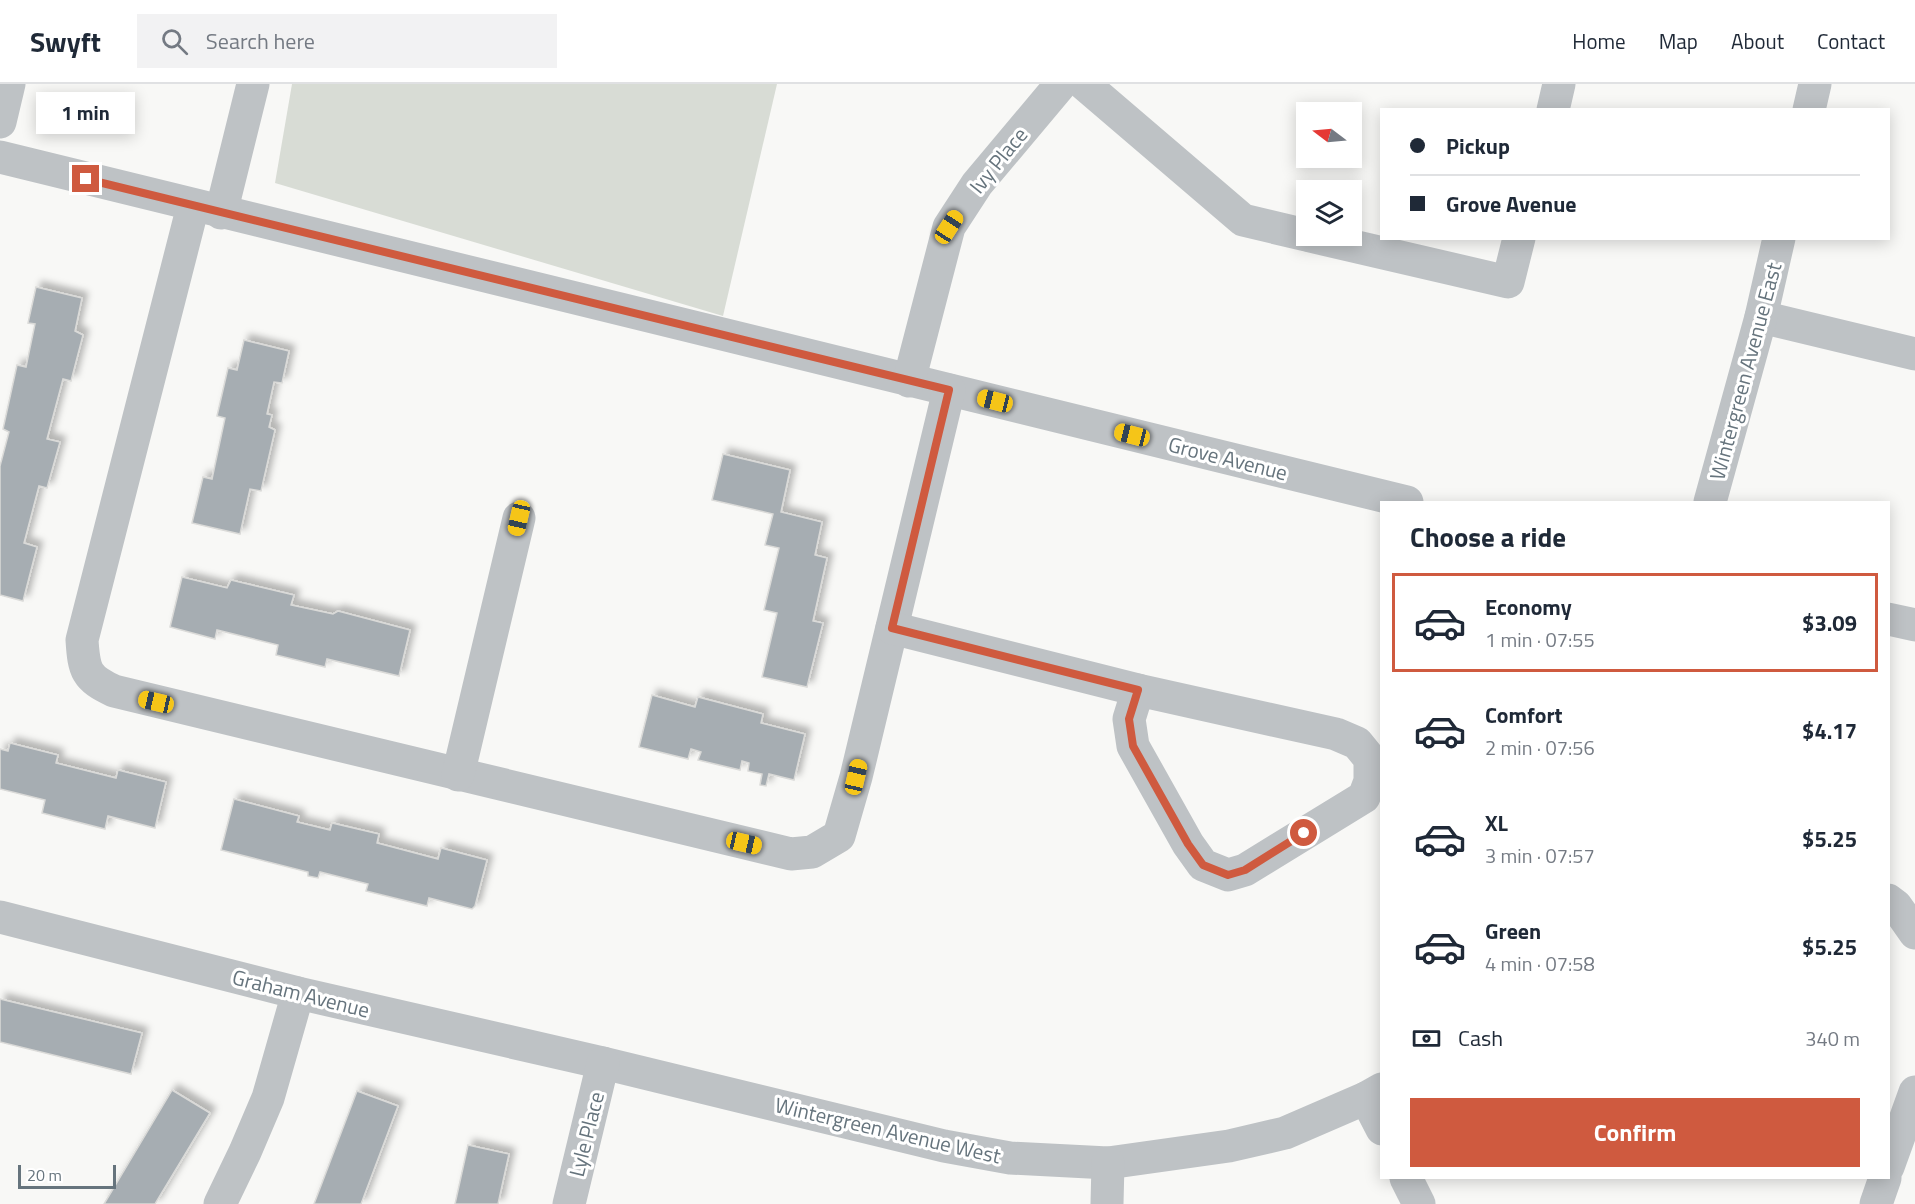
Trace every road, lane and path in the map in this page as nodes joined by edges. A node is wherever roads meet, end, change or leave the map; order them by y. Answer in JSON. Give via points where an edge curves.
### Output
{"nodes":[{"id":1,"x":9,"y":84,"type":"edge"},
{"id":2,"x":253,"y":84,"type":"edge"},
{"id":3,"x":1061,"y":84,"type":"edge"},
{"id":4,"x":1084,"y":84,"type":"edge"},
{"id":5,"x":1560,"y":84,"type":"edge"},
{"id":6,"x":1815,"y":84,"type":"edge"},
{"id":7,"x":1554,"y":108,"type":"edge"},
{"id":8,"x":1809,"y":108,"type":"edge"},
{"id":9,"x":0,"y":122,"type":"edge"},
{"id":10,"x":0,"y":158,"type":"edge"},
{"id":11,"x":207,"y":210,"type":"junction"},
{"id":12,"x":1296,"y":232,"type":"edge"},
{"id":13,"x":1518,"y":240,"type":"edge"},
{"id":14,"x":1779,"y":240,"type":"edge"},
{"id":15,"x":1355,"y":246,"type":"edge"},
{"id":16,"x":1761,"y":317,"type":"junction"},
{"id":17,"x":1915,"y":354,"type":"edge"},
{"id":18,"x":909,"y":381,"type":"junction"},
{"id":19,"x":949,"y":390,"type":"junction"},
{"id":20,"x":1403,"y":501,"type":"edge"},
{"id":21,"x":1710,"y":501,"type":"edge"},
{"id":22,"x":519,"y":518,"type":"dead end"},
{"id":23,"x":1890,"y":619,"type":"edge"},
{"id":24,"x":1915,"y":625,"type":"edge"},
{"id":25,"x":892,"y":628,"type":"junction"},
{"id":26,"x":1138,"y":690,"type":"junction"},
{"id":27,"x":458,"y":775,"type":"junction"},
{"id":28,"x":1890,"y":902,"type":"edge"},
{"id":29,"x":0,"y":917,"type":"edge"},
{"id":30,"x":1915,"y":933,"type":"edge"},
{"id":31,"x":298,"y":993,"type":"junction"},
{"id":32,"x":603,"y":1063,"type":"junction"},
{"id":33,"x":1915,"y":1092,"type":"edge"},
{"id":34,"x":1374,"y":1094,"type":"edge"},
{"id":35,"x":1380,"y":1120,"type":"edge"},
{"id":36,"x":1890,"y":1161,"type":"edge"},
{"id":37,"x":1108,"y":1163,"type":"junction"},
{"id":38,"x":1406,"y":1179,"type":"edge"},
{"id":39,"x":1885,"y":1179,"type":"edge"},
{"id":40,"x":220,"y":1204,"type":"edge"},
{"id":41,"x":569,"y":1204,"type":"edge"},
{"id":42,"x":1107,"y":1204,"type":"edge"},
{"id":43,"x":1419,"y":1204,"type":"edge"},
{"id":44,"x":1875,"y":1204,"type":"edge"}],
"edges":[{"from":1,"to":9,"type":"street"},
{"from":2,"to":11,"type":"street"},
{"from":3,"to":18,"type":"street","name":"Ivy Place","via":[[977,184],[949,227]]},
{"from":4,"to":12,"type":"street","via":[[1243,220]]},
{"from":5,"to":7,"type":"street"},
{"from":6,"to":8,"type":"street"},
{"from":10,"to":11,"type":"street","name":"Grove Avenue"},
{"from":11,"to":18,"type":"street","name":"Grove Avenue"},
{"from":11,"to":27,"type":"street","via":[[82,640],[83,663],[95,682],[114,691]]},
{"from":13,"to":15,"type":"street","via":[[1508,282]]},
{"from":14,"to":16,"type":"street","name":"Wintergreen Avenue East"},
{"from":16,"to":17,"type":"street"},
{"from":16,"to":21,"type":"street","name":"Wintergreen Avenue East"},
{"from":18,"to":19,"type":"street","name":"Grove Avenue"},
{"from":19,"to":20,"type":"street","name":"Grove Avenue"},
{"from":19,"to":25,"type":"street"},
{"from":22,"to":27,"type":"street"},
{"from":23,"to":24,"type":"street"},
{"from":25,"to":26,"type":"street"},
{"from":25,"to":27,"type":"street","via":[[845,820],[839,836],[812,852],[791,854]]},
{"from":26,"to":26,"type":"street","via":[[1336,734],[1357,743],[1370,759],[1370,781],[1364,797],[1245,870],[1228,875],[1203,865],[1133,746],[1129,719]]},
{"from":28,"to":30,"type":"street"},
{"from":29,"to":31,"type":"street","name":"Graham Avenue"},
{"from":31,"to":32,"type":"street","name":"Graham Avenue"},
{"from":31,"to":40,"type":"street","via":[[268,1098]]},
{"from":32,"to":37,"type":"street","name":"Wintergreen Avenue West","via":[[944,1146],[1010,1158]]},
{"from":32,"to":41,"type":"street","name":"Lyle Place"},
{"from":33,"to":36,"type":"street"},
{"from":34,"to":35,"type":"street"},
{"from":34,"to":37,"type":"street","name":"Wintergreen Avenue West","via":[[1285,1133],[1229,1146]]},
{"from":37,"to":42,"type":"street"},
{"from":38,"to":43,"type":"street"},
{"from":39,"to":44,"type":"street"}]}
